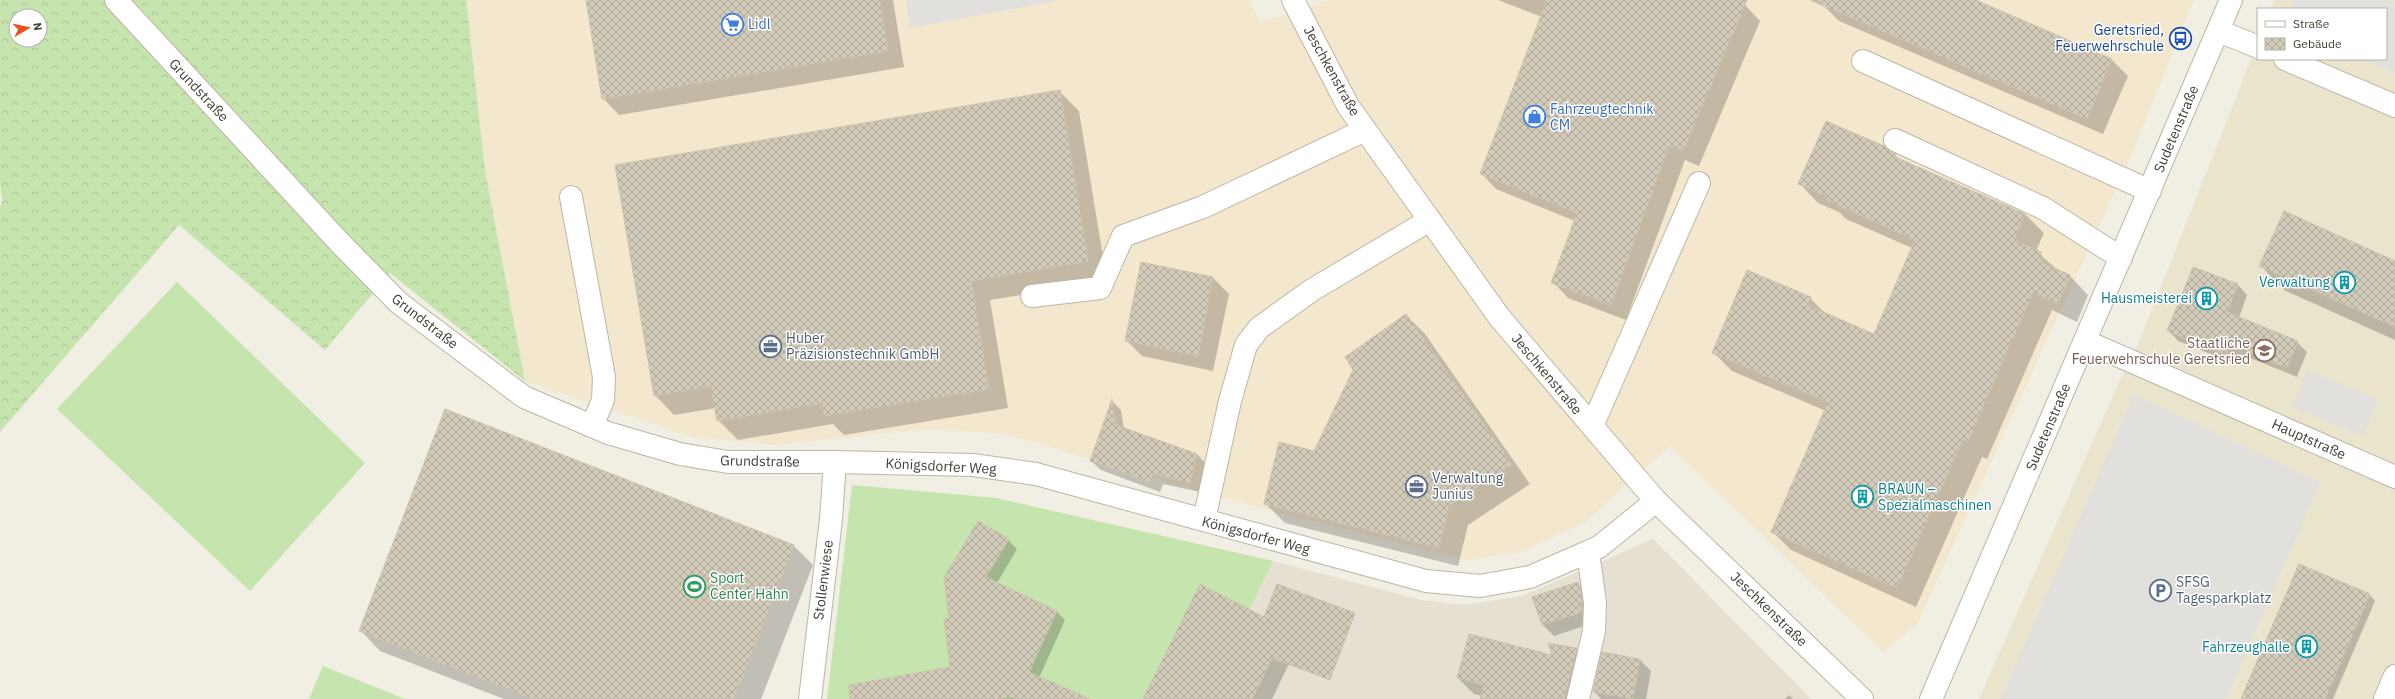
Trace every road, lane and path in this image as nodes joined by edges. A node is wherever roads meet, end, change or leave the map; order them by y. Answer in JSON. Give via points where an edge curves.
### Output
{"nodes":[{"id":1,"x":116,"y":0,"type":"edge"},
{"id":2,"x":1293,"y":0,"type":"edge"},
{"id":3,"x":2231,"y":0,"type":"edge"},
{"id":4,"x":2219,"y":31,"type":"junction"},
{"id":5,"x":2257,"y":47,"type":"edge"},
{"id":6,"x":2286,"y":60,"type":"edge"},
{"id":7,"x":1863,"y":61,"type":"dead end"},
{"id":8,"x":2395,"y":106,"type":"edge"},
{"id":9,"x":1365,"y":130,"type":"junction"},
{"id":10,"x":1895,"y":140,"type":"dead end"},
{"id":11,"x":1699,"y":183,"type":"dead end"},
{"id":12,"x":2150,"y":190,"type":"junction"},
{"id":13,"x":571,"y":197,"type":"dead end"},
{"id":14,"x":1430,"y":220,"type":"junction"},
{"id":15,"x":2121,"y":258,"type":"junction"},
{"id":16,"x":1032,"y":296,"type":"dead end"},
{"id":17,"x":2085,"y":341,"type":"junction"},
{"id":18,"x":592,"y":426,"type":"junction"},
{"id":19,"x":1592,"y":426,"type":"junction"},
{"id":20,"x":835,"y":462,"type":"junction"},
{"id":21,"x":2395,"y":477,"type":"edge"},
{"id":22,"x":1656,"y":501,"type":"junction"},
{"id":23,"x":1204,"y":520,"type":"junction"},
{"id":24,"x":1588,"y":552,"type":"junction"},
{"id":25,"x":2395,"y":676,"type":"edge"},
{"id":26,"x":810,"y":699,"type":"edge"},
{"id":27,"x":1578,"y":699,"type":"edge"},
{"id":28,"x":1862,"y":699,"type":"edge"},
{"id":29,"x":1931,"y":699,"type":"edge"},
{"id":30,"x":2385,"y":699,"type":"edge"}],
"edges":[{"from":1,"to":18,"type":"street","name":"Grundstraße","via":[[341,244],[399,303],[524,397]]},
{"from":2,"to":9,"type":"street","name":"Jeschkenstraße","via":[[1348,106]]},
{"from":3,"to":4,"type":"street","name":"Sudetenstraße"},
{"from":4,"to":5,"type":"street"},
{"from":4,"to":12,"type":"street","name":"Sudetenstraße"},
{"from":6,"to":8,"type":"street"},
{"from":7,"to":12,"type":"street"},
{"from":9,"to":14,"type":"street","name":"Jeschkenstraße"},
{"from":9,"to":16,"type":"street","via":[[1203,207],[1123,236],[1100,288]]},
{"from":10,"to":15,"type":"street","via":[[2043,208]]},
{"from":11,"to":19,"type":"street"},
{"from":12,"to":15,"type":"street","name":"Sudetenstraße"},
{"from":13,"to":18,"type":"street","via":[[604,377],[603,400]]},
{"from":14,"to":19,"type":"street","name":"Jeschkenstraße","via":[[1500,318]]},
{"from":14,"to":23,"type":"street","via":[[1312,290],[1258,328],[1246,346],[1230,401]]},
{"from":15,"to":17,"type":"street","name":"Sudetenstraße"},
{"from":17,"to":21,"type":"street","name":"Hauptstraße"},
{"from":17,"to":29,"type":"street","name":"Sudetenstraße"},
{"from":18,"to":20,"type":"street","name":"Grundstraße","via":[[680,454],[728,462]]},
{"from":19,"to":22,"type":"street","name":"Jeschkenstraße"},
{"from":20,"to":23,"type":"street","name":"Königsdorfer Weg","via":[[973,465],[1036,474]]},
{"from":20,"to":26,"type":"street","name":"Stollenwiese","via":[[831,519]]},
{"from":22,"to":24,"type":"street","name":"Königsdorfer Weg","via":[[1599,547]]},
{"from":22,"to":28,"type":"street","name":"Jeschkenstraße"},
{"from":23,"to":24,"type":"street","name":"Königsdorfer Weg","via":[[1426,581],[1480,586],[1530,577]]},
{"from":24,"to":27,"type":"street","via":[[1596,603],[1594,631]]},
{"from":25,"to":30,"type":"street"}]}
